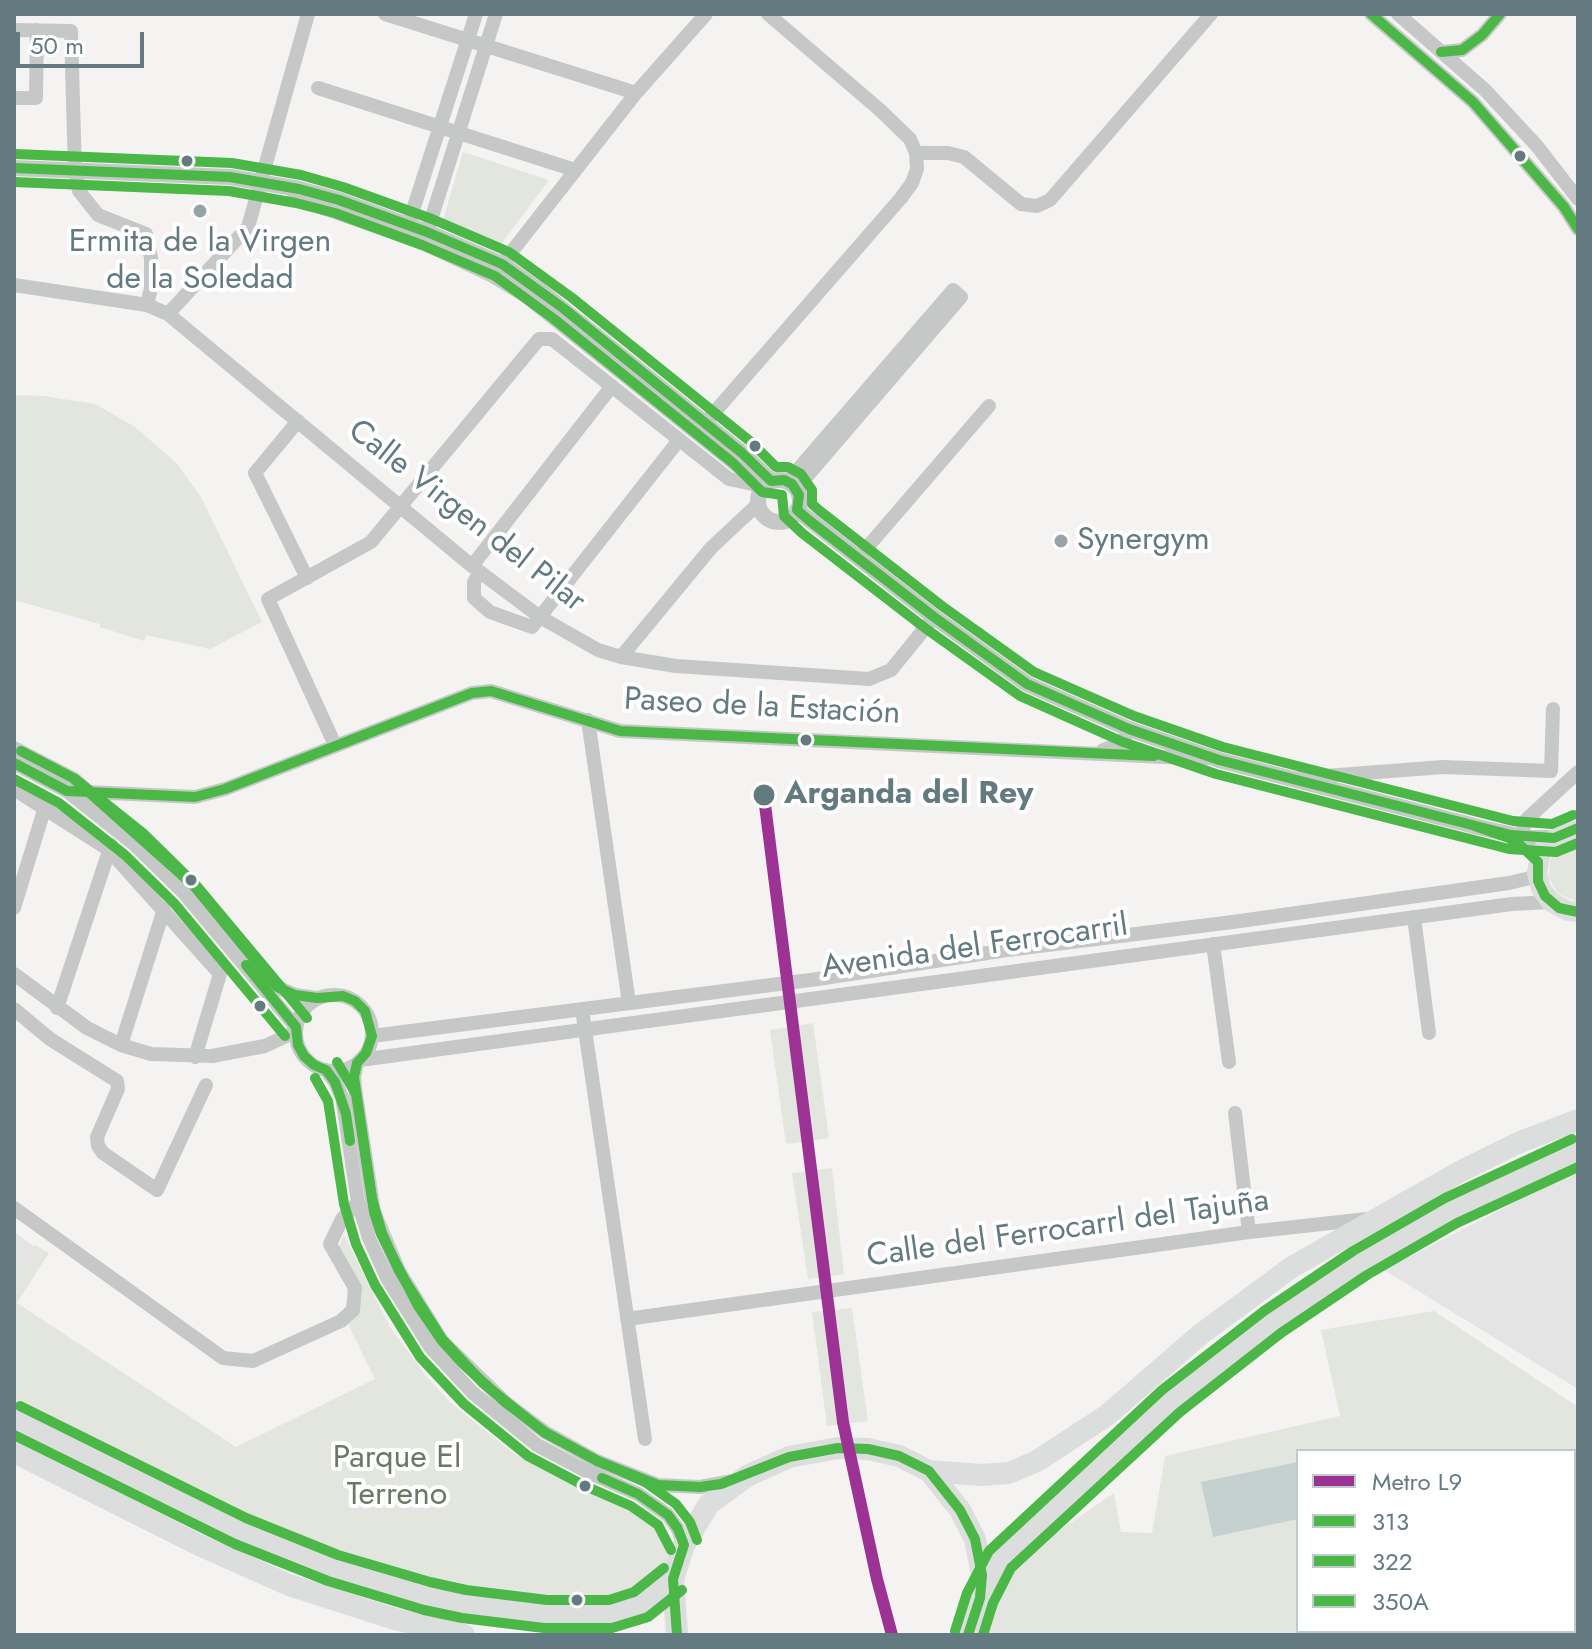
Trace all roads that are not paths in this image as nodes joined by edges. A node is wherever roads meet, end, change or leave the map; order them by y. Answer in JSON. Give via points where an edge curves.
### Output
{"nodes":[{"id":1,"x":308,"y":14,"type":"edge"},
{"id":2,"x":385,"y":14,"type":"edge"},
{"id":3,"x":476,"y":14,"type":"edge"},
{"id":4,"x":496,"y":14,"type":"edge"},
{"id":5,"x":768,"y":14,"type":"edge"},
{"id":6,"x":1211,"y":14,"type":"edge"},
{"id":7,"x":1371,"y":14,"type":"edge"},
{"id":8,"x":1398,"y":14,"type":"edge"},
{"id":9,"x":1500,"y":14,"type":"edge"},
{"id":10,"x":702,"y":15,"type":"edge"},
{"id":11,"x":44,"y":29,"type":"junction"},
{"id":12,"x":14,"y":30,"type":"edge"},
{"id":13,"x":468,"y":40,"type":"junction"},
{"id":14,"x":486,"y":46,"type":"junction"},
{"id":15,"x":1441,"y":52,"type":"junction"},
{"id":16,"x":318,"y":88,"type":"dead end"},
{"id":17,"x":636,"y":93,"type":"junction"},
{"id":18,"x":14,"y":98,"type":"edge"},
{"id":19,"x":439,"y":127,"type":"junction"},
{"id":20,"x":457,"y":132,"type":"junction"},
{"id":21,"x":916,"y":153,"type":"junction"},
{"id":22,"x":14,"y":168,"type":"edge"},
{"id":23,"x":575,"y":170,"type":"junction"},
{"id":24,"x":75,"y":171,"type":"junction"},
{"id":25,"x":260,"y":183,"type":"junction"},
{"id":26,"x":1578,"y":199,"type":"edge"},
{"id":27,"x":1578,"y":229,"type":"edge"},
{"id":28,"x":407,"y":230,"type":"junction"},
{"id":29,"x":425,"y":237,"type":"junction"},
{"id":30,"x":502,"y":264,"type":"junction"},
{"id":31,"x":14,"y":285,"type":"edge"},
{"id":32,"x":147,"y":305,"type":"junction"},
{"id":33,"x":168,"y":314,"type":"junction"},
{"id":34,"x":612,"y":386,"type":"junction"},
{"id":35,"x":989,"y":406,"type":"dead end"},
{"id":36,"x":298,"y":421,"type":"junction"},
{"id":37,"x":705,"y":423,"type":"junction"},
{"id":38,"x":679,"y":440,"type":"junction"},
{"id":39,"x":779,"y":484,"type":"junction"},
{"id":40,"x":758,"y":504,"type":"junction"},
{"id":41,"x":403,"y":506,"type":"junction"},
{"id":42,"x":797,"y":510,"type":"junction"},
{"id":43,"x":858,"y":558,"type":"junction"},
{"id":44,"x":476,"y":569,"type":"junction"},
{"id":45,"x":307,"y":578,"type":"junction"},
{"id":46,"x":540,"y":617,"type":"junction"},
{"id":47,"x":934,"y":617,"type":"junction"},
{"id":48,"x":621,"y":657,"type":"junction"},
{"id":49,"x":1553,"y":709,"type":"dead end"},
{"id":50,"x":588,"y":720,"type":"junction"},
{"id":51,"x":1129,"y":729,"type":"junction"},
{"id":52,"x":335,"y":745,"type":"junction"},
{"id":53,"x":14,"y":748,"type":"edge"},
{"id":54,"x":1095,"y":753,"type":"junction"},
{"id":55,"x":1219,"y":760,"type":"junction"},
{"id":56,"x":14,"y":763,"type":"edge"},
{"id":57,"x":1578,"y":772,"type":"edge"},
{"id":58,"x":1294,"y":779,"type":"junction"},
{"id":59,"x":14,"y":789,"type":"edge"},
{"id":60,"x":67,"y":791,"type":"junction"},
{"id":61,"x":90,"y":793,"type":"junction"},
{"id":62,"x":45,"y":807,"type":"junction"},
{"id":63,"x":122,"y":828,"type":"junction"},
{"id":64,"x":1486,"y":829,"type":"junction"},
{"id":65,"x":1576,"y":830,"type":"edge"},
{"id":66,"x":1520,"y":837,"type":"junction"},
{"id":67,"x":1554,"y":838,"type":"junction"},
{"id":68,"x":108,"y":849,"type":"junction"},
{"id":69,"x":1537,"y":868,"type":"junction"},
{"id":70,"x":1551,"y":902,"type":"junction"},
{"id":71,"x":14,"y":908,"type":"edge"},
{"id":72,"x":164,"y":909,"type":"junction"},
{"id":73,"x":1578,"y":912,"type":"edge"},
{"id":74,"x":1414,"y":917,"type":"junction"},
{"id":75,"x":1213,"y":944,"type":"junction"},
{"id":76,"x":14,"y":974,"type":"edge"},
{"id":77,"x":317,"y":998,"type":"junction"},
{"id":78,"x":629,"y":1003,"type":"junction"},
{"id":79,"x":57,"y":1008,"type":"junction"},
{"id":80,"x":14,"y":1009,"type":"edge"},
{"id":81,"x":582,"y":1009,"type":"junction"},
{"id":82,"x":296,"y":1030,"type":"junction"},
{"id":83,"x":585,"y":1031,"type":"junction"},
{"id":84,"x":1429,"y":1033,"type":"dead end"},
{"id":85,"x":372,"y":1036,"type":"junction"},
{"id":86,"x":121,"y":1045,"type":"junction"},
{"id":87,"x":195,"y":1057,"type":"junction"},
{"id":88,"x":358,"y":1061,"type":"junction"},
{"id":89,"x":1229,"y":1062,"type":"dead end"},
{"id":90,"x":326,"y":1070,"type":"junction"},
{"id":91,"x":206,"y":1085,"type":"dead end"},
{"id":92,"x":1235,"y":1113,"type":"dead end"},
{"id":93,"x":1578,"y":1120,"type":"edge"},
{"id":94,"x":1578,"y":1152,"type":"edge"},
{"id":95,"x":358,"y":1202,"type":"junction"},
{"id":96,"x":14,"y":1208,"type":"edge"},
{"id":97,"x":1376,"y":1218,"type":"junction"},
{"id":98,"x":1249,"y":1232,"type":"junction"},
{"id":99,"x":627,"y":1322,"type":"junction"},
{"id":100,"x":14,"y":1419,"type":"edge"},
{"id":101,"x":645,"y":1439,"type":"dead end"},
{"id":102,"x":14,"y":1452,"type":"edge"},
{"id":103,"x":929,"y":1471,"type":"junction"},
{"id":104,"x":747,"y":1476,"type":"junction"},
{"id":105,"x":684,"y":1545,"type":"junction"},
{"id":106,"x":673,"y":1579,"type":"junction"},
{"id":107,"x":980,"y":1598,"type":"junction"},
{"id":108,"x":464,"y":1635,"type":"edge"},
{"id":109,"x":677,"y":1635,"type":"edge"},
{"id":110,"x":968,"y":1635,"type":"edge"}],
"edges":[{"from":1,"to":25,"type":"street"},
{"from":2,"to":13,"type":"street"},
{"from":3,"to":13,"type":"street"},
{"from":4,"to":14,"type":"street"},
{"from":5,"to":21,"type":"street","via":[[880,110],[910,139]]},
{"from":6,"to":21,"type":"street","via":[[1050,200],[1037,206],[1021,204],[964,157]]},
{"from":7,"to":27,"type":"street","via":[[1473,102]]},
{"from":8,"to":15,"type":"street"},
{"from":9,"to":15,"type":"street","via":[[1462,50]]},
{"from":10,"to":17,"type":"street"},
{"from":11,"to":12,"type":"street"},
{"from":11,"to":18,"type":"street","via":[[36,98]]},
{"from":11,"to":24,"type":"street","via":[[71,31]]},
{"from":13,"to":14,"type":"street"},
{"from":13,"to":19,"type":"street"},
{"from":14,"to":17,"type":"street"},
{"from":14,"to":20,"type":"street"},
{"from":15,"to":26,"type":"street","via":[[1496,101]]},
{"from":16,"to":19,"type":"street"},
{"from":17,"to":23,"type":"street"},
{"from":19,"to":20,"type":"street"},
{"from":19,"to":28,"type":"street"},
{"from":20,"to":23,"type":"street"},
{"from":20,"to":29,"type":"street"},
{"from":21,"to":37,"type":"street","via":[[917,169],[901,198]]},
{"from":22,"to":24,"type":"street"},
{"from":23,"to":30,"type":"street"},
{"from":24,"to":25,"type":"street","via":[[230,177]]},
{"from":24,"to":32,"type":"street","via":[[79,191],[98,215],[146,234],[151,258]]},
{"from":25,"to":28,"type":"street","via":[[317,206]]},
{"from":25,"to":33,"type":"street","via":[[248,227]]},
{"from":28,"to":29,"type":"street"},
{"from":29,"to":30,"type":"street"},
{"from":29,"to":39,"type":"street","via":[[526,295]]},
{"from":30,"to":37,"type":"street"},
{"from":31,"to":32,"type":"street","name":"Calle Virgen del Pilar"},
{"from":32,"to":33,"type":"street","name":"Calle Virgen del Pilar"},
{"from":33,"to":36,"type":"street","name":"Calle Virgen del Pilar"},
{"from":34,"to":38,"type":"street"},
{"from":34,"to":41,"type":"street","via":[[552,339],[539,339]]},
{"from":34,"to":44,"type":"street"},
{"from":35,"to":43,"type":"street"},
{"from":36,"to":41,"type":"street","name":"Calle Virgen del Pilar"},
{"from":36,"to":45,"type":"street","via":[[255,473]]},
{"from":37,"to":39,"type":"street"},
{"from":38,"to":39,"type":"street","via":[[729,479]]},
{"from":38,"to":46,"type":"street"},
{"from":39,"to":39,"type":"street","via":[[961,297],[953,290]]},
{"from":39,"to":40,"type":"street"},
{"from":39,"to":42,"type":"street","via":[[800,503]]},
{"from":40,"to":42,"type":"street","via":[[767,518],[778,521]]},
{"from":40,"to":48,"type":"street","via":[[711,548]]},
{"from":41,"to":44,"type":"street","name":"Calle Virgen del Pilar"},
{"from":41,"to":45,"type":"street","via":[[371,542]]},
{"from":42,"to":43,"type":"street"},
{"from":43,"to":47,"type":"street"},
{"from":44,"to":46,"type":"street","name":"Calle Virgen del Pilar"},
{"from":44,"to":46,"type":"street","via":[[474,598],[490,612],[532,627]]},
{"from":45,"to":52,"type":"street","via":[[268,599]]},
{"from":46,"to":48,"type":"street","name":"Calle Virgen del Pilar"},
{"from":47,"to":48,"type":"street","name":"Calle Virgen del Pilar","via":[[891,670],[869,679],[676,666]]},
{"from":47,"to":51,"type":"street","via":[[1027,684]]},
{"from":49,"to":58,"type":"street","via":[[1551,771],[1443,767]]},
{"from":50,"to":52,"type":"street","name":"Paseo de la Estación","via":[[491,691],[472,693]]},
{"from":50,"to":54,"type":"street","name":"Paseo de la Estación","via":[[620,731]]},
{"from":50,"to":78,"type":"street"},
{"from":51,"to":54,"type":"street","via":[[1117,745]]},
{"from":51,"to":55,"type":"street"},
{"from":52,"to":61,"type":"street","name":"Paseo de la Estación","via":[[195,797]]},
{"from":53,"to":61,"type":"street"},
{"from":54,"to":55,"type":"street","name":"Paseo de la Estación"},
{"from":55,"to":58,"type":"street"},
{"from":56,"to":60,"type":"street"},
{"from":57,"to":66,"type":"street","via":[[1527,819]]},
{"from":58,"to":64,"type":"street"},
{"from":59,"to":62,"type":"street"},
{"from":60,"to":61,"type":"street","name":"Paseo de la Estación"},
{"from":60,"to":63,"type":"street"},
{"from":61,"to":63,"type":"street"},
{"from":62,"to":68,"type":"street"},
{"from":62,"to":71,"type":"street"},
{"from":63,"to":68,"type":"street"},
{"from":63,"to":77,"type":"street","via":[[194,886],[277,987]]},
{"from":63,"to":82,"type":"street","via":[[184,893]]},
{"from":64,"to":66,"type":"street"},
{"from":64,"to":69,"type":"street","via":[[1509,838]]},
{"from":65,"to":67,"type":"main road"},
{"from":66,"to":67,"type":"street"},
{"from":67,"to":69,"type":"main road"},
{"from":68,"to":72,"type":"street"},
{"from":68,"to":79,"type":"street"},
{"from":69,"to":70,"type":"main road","via":[[1541,889]]},
{"from":69,"to":78,"type":"street","name":"Avenida del Ferrocarril","via":[[1530,878],[1463,890]]},
{"from":70,"to":73,"type":"main road"},
{"from":70,"to":74,"type":"street","name":"Avenida del Ferrocarril"},
{"from":72,"to":86,"type":"street"},
{"from":72,"to":87,"type":"street","via":[[220,974]]},
{"from":74,"to":75,"type":"street","name":"Avenida del Ferrocarril"},
{"from":74,"to":84,"type":"street"},
{"from":75,"to":83,"type":"street","name":"Avenida del Ferrocarril"},
{"from":75,"to":89,"type":"street"},
{"from":76,"to":79,"type":"street"},
{"from":77,"to":82,"type":"street","via":[[300,1015]]},
{"from":77,"to":85,"type":"street","via":[[343,996],[355,1001],[365,1011]]},
{"from":78,"to":81,"type":"street","name":"Avenida del Ferrocarril"},
{"from":79,"to":86,"type":"street"},
{"from":80,"to":91,"type":"street","via":[[117,1081],[98,1146],[157,1190]]},
{"from":81,"to":83,"type":"street"},
{"from":81,"to":85,"type":"street","name":"Avenida del Ferrocarril"},
{"from":82,"to":87,"type":"street","via":[[265,1046]]},
{"from":82,"to":90,"type":"street","via":[[304,1056]]},
{"from":83,"to":88,"type":"street","name":"Avenida del Ferrocarril"},
{"from":83,"to":99,"type":"street"},
{"from":85,"to":88,"type":"street"},
{"from":86,"to":87,"type":"street","via":[[151,1054]]},
{"from":88,"to":90,"type":"street"},
{"from":88,"to":104,"type":"street","via":[[354,1077],[371,1200],[381,1234],[418,1306],[461,1362],[545,1432],[634,1477],[658,1485],[700,1487]]},
{"from":90,"to":95,"type":"street","via":[[346,1114]]},
{"from":92,"to":98,"type":"street"},
{"from":93,"to":97,"type":"highway","via":[[1520,1142]]},
{"from":94,"to":107,"type":"highway","via":[[1451,1211],[1360,1263],[1273,1322],[1171,1401],[1024,1536],[1000,1560]]},
{"from":95,"to":96,"type":"street","via":[[330,1244],[355,1288],[353,1310],[341,1321],[253,1361],[223,1358]]},
{"from":95,"to":105,"type":"street","via":[[387,1278],[451,1371],[537,1445],[638,1494],[668,1515]]},
{"from":97,"to":98,"type":"street","name":"Calle del Ferrocarrl del Tajuña"},
{"from":97,"to":103,"type":"highway","via":[[1292,1267],[1201,1334],[1106,1416],[1037,1461],[1009,1473]]},
{"from":98,"to":99,"type":"street","name":"Calle del Ferrocarrl del Tajuña"},
{"from":99,"to":101,"type":"street"},
{"from":100,"to":106,"type":"highway","via":[[240,1531],[333,1568],[427,1596],[546,1614],[611,1614],[641,1605]]},
{"from":102,"to":108,"type":"highway","via":[[289,1585]]},
{"from":103,"to":104,"type":"highway","via":[[899,1456],[838,1448],[789,1457]]},
{"from":103,"to":107,"type":"highway","via":[[975,1539]]},
{"from":104,"to":105,"type":"highway","via":[[709,1504]]},
{"from":105,"to":106,"type":"highway"},
{"from":106,"to":109,"type":"highway"},
{"from":107,"to":110,"type":"highway"}]}
